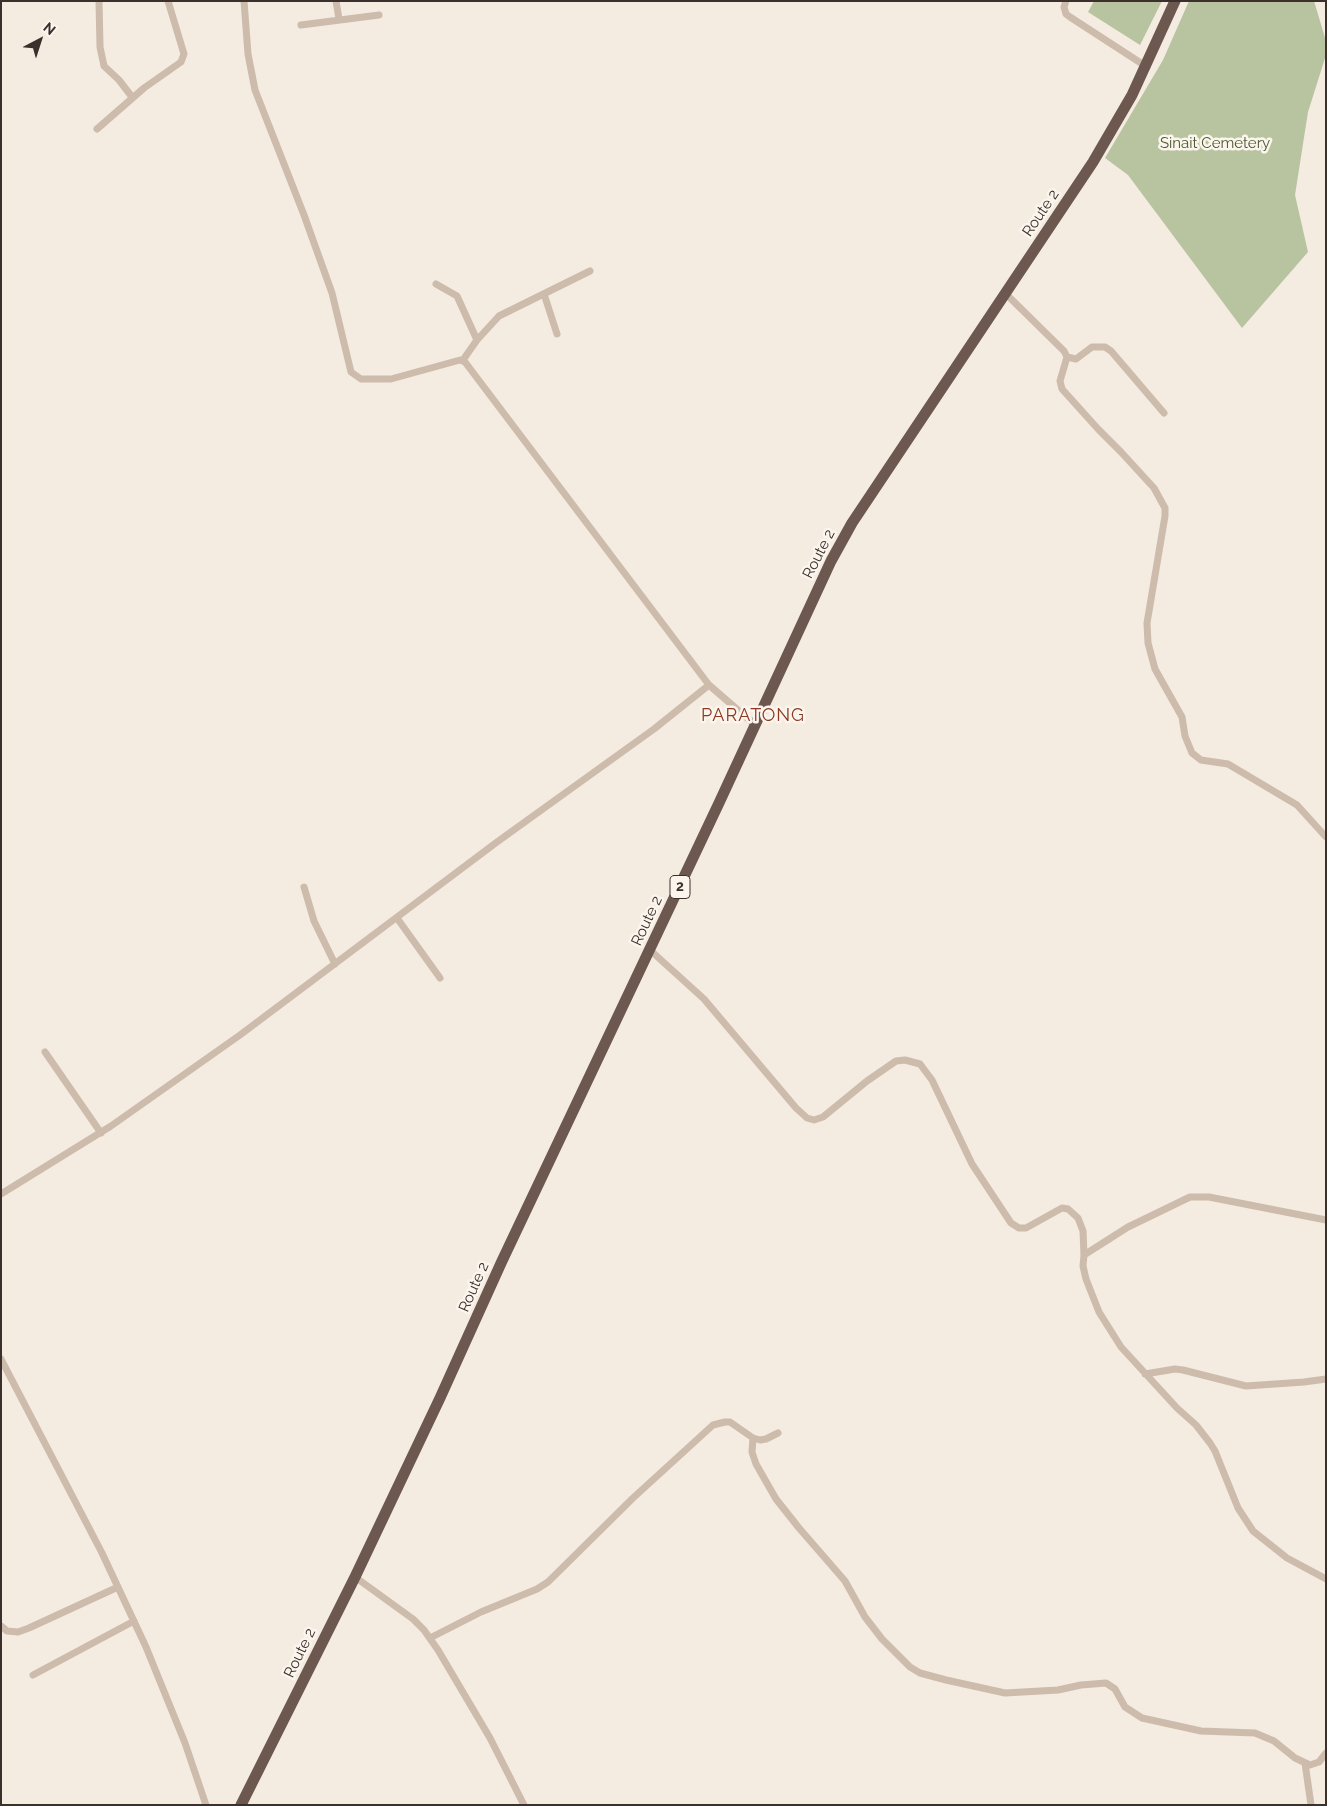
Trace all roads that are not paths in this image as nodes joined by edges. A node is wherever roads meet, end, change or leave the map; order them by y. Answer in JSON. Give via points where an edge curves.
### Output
{"nodes":[{"id":1,"x":99,"y":1,"type":"edge"},
{"id":2,"x":168,"y":1,"type":"edge"},
{"id":3,"x":244,"y":1,"type":"edge"},
{"id":4,"x":336,"y":1,"type":"edge"},
{"id":5,"x":1066,"y":1,"type":"edge"},
{"id":6,"x":1175,"y":1,"type":"edge"},
{"id":7,"x":379,"y":15,"type":"dead end"},
{"id":8,"x":339,"y":19,"type":"junction"},
{"id":9,"x":301,"y":25,"type":"dead end"},
{"id":10,"x":1147,"y":67,"type":"junction"},
{"id":11,"x":132,"y":97,"type":"junction"},
{"id":12,"x":97,"y":129,"type":"dead end"},
{"id":13,"x":590,"y":271,"type":"dead end"},
{"id":14,"x":436,"y":284,"type":"dead end"},
{"id":15,"x":1005,"y":293,"type":"junction"},
{"id":16,"x":544,"y":294,"type":"junction"},
{"id":17,"x":558,"y":334,"type":"dead end"},
{"id":18,"x":477,"y":340,"type":"junction"},
{"id":19,"x":1066,"y":357,"type":"junction"},
{"id":20,"x":463,"y":360,"type":"junction"},
{"id":21,"x":1164,"y":413,"type":"dead end"},
{"id":22,"x":709,"y":685,"type":"junction"},
{"id":23,"x":754,"y":724,"type":"junction"},
{"id":24,"x":1326,"y":837,"type":"edge"},
{"id":25,"x":304,"y":887,"type":"dead end"},
{"id":26,"x":396,"y":918,"type":"junction"},
{"id":27,"x":650,"y":950,"type":"junction"},
{"id":28,"x":335,"y":964,"type":"junction"},
{"id":29,"x":440,"y":978,"type":"dead end"},
{"id":30,"x":45,"y":1052,"type":"dead end"},
{"id":31,"x":101,"y":1133,"type":"junction"},
{"id":32,"x":1,"y":1194,"type":"edge"},
{"id":33,"x":1326,"y":1220,"type":"edge"},
{"id":34,"x":1084,"y":1255,"type":"junction"},
{"id":35,"x":1,"y":1359,"type":"edge"},
{"id":36,"x":1145,"y":1374,"type":"junction"},
{"id":37,"x":1326,"y":1379,"type":"edge"},
{"id":38,"x":778,"y":1433,"type":"dead end"},
{"id":39,"x":753,"y":1438,"type":"junction"},
{"id":40,"x":355,"y":1576,"type":"junction"},
{"id":41,"x":1326,"y":1579,"type":"edge"},
{"id":42,"x":118,"y":1587,"type":"junction"},
{"id":43,"x":134,"y":1621,"type":"junction"},
{"id":44,"x":1,"y":1626,"type":"edge"},
{"id":45,"x":430,"y":1638,"type":"junction"},
{"id":46,"x":33,"y":1675,"type":"dead end"},
{"id":47,"x":1326,"y":1753,"type":"edge"},
{"id":48,"x":1305,"y":1763,"type":"junction"},
{"id":49,"x":246,"y":1802,"type":"edge"},
{"id":50,"x":206,"y":1805,"type":"edge"},
{"id":51,"x":524,"y":1805,"type":"edge"},
{"id":52,"x":1311,"y":1805,"type":"edge"}],
"edges":[{"from":1,"to":11,"type":"street","via":[[100,47],[104,66]]},
{"from":2,"to":11,"type":"street","via":[[184,58],[178,66]]},
{"from":3,"to":20,"type":"street","via":[[248,54],[255,90],[332,293],[351,372],[361,379],[391,379]]},
{"from":4,"to":8,"type":"street"},
{"from":5,"to":10,"type":"street","via":[[1066,14]]},
{"from":6,"to":10,"type":"highway","name":"Route 2","number":"2"},
{"from":7,"to":8,"type":"street"},
{"from":8,"to":9,"type":"street"},
{"from":10,"to":15,"type":"highway","name":"Route 2","number":"2","via":[[1093,162]]},
{"from":11,"to":12,"type":"street"},
{"from":13,"to":16,"type":"street"},
{"from":14,"to":18,"type":"street","via":[[457,296]]},
{"from":15,"to":19,"type":"street","via":[[1064,351]]},
{"from":15,"to":23,"type":"highway","name":"Route 2","number":"2","via":[[852,523]]},
{"from":16,"to":17,"type":"street"},
{"from":16,"to":18,"type":"street","via":[[499,316]]},
{"from":18,"to":20,"type":"street"},
{"from":19,"to":21,"type":"street","via":[[1076,359],[1092,347],[1105,347]]},
{"from":19,"to":24,"type":"street","via":[[1060,381],[1062,389],[1154,488],[1165,508],[1147,623],[1148,643],[1155,669],[1182,717],[1188,747],[1198,759],[1228,764],[1297,805]]},
{"from":20,"to":22,"type":"street"},
{"from":22,"to":23,"type":"street"},
{"from":22,"to":26,"type":"street"},
{"from":23,"to":27,"type":"highway","name":"Route 2","number":"2"},
{"from":25,"to":28,"type":"street","via":[[314,921]]},
{"from":26,"to":28,"type":"street"},
{"from":26,"to":29,"type":"street"},
{"from":27,"to":34,"type":"street","via":[[704,999],[807,1118],[823,1117],[866,1081],[896,1062],[905,1060],[920,1064],[932,1080],[972,1164],[1008,1220],[1019,1228],[1026,1228],[1053,1212],[1068,1209],[1078,1218],[1083,1232]]},
{"from":27,"to":40,"type":"highway","name":"Route 2","number":"2"},
{"from":28,"to":31,"type":"street"},
{"from":30,"to":31,"type":"street"},
{"from":31,"to":32,"type":"street"},
{"from":33,"to":34,"type":"street","via":[[1209,1197],[1190,1197],[1128,1227]]},
{"from":34,"to":36,"type":"street","via":[[1086,1279],[1099,1312],[1121,1347]]},
{"from":35,"to":42,"type":"street"},
{"from":36,"to":37,"type":"street","via":[[1175,1369],[1246,1386]]},
{"from":36,"to":41,"type":"street","via":[[1210,1443],[1238,1508],[1253,1531],[1287,1558]]},
{"from":38,"to":39,"type":"street","via":[[766,1439]]},
{"from":39,"to":45,"type":"street","via":[[730,1422],[713,1425],[548,1582]]},
{"from":39,"to":48,"type":"street","via":[[752,1452],[756,1464],[776,1499],[845,1581],[873,1628],[916,1670],[1005,1693],[1106,1683],[1115,1689],[1125,1707],[1142,1718],[1201,1731],[1255,1733],[1274,1741]]},
{"from":40,"to":45,"type":"street","via":[[413,1619]]},
{"from":40,"to":49,"type":"highway","name":"Route 2","number":"2"},
{"from":42,"to":43,"type":"street"},
{"from":42,"to":44,"type":"street","via":[[18,1632],[7,1631]]},
{"from":43,"to":46,"type":"street"},
{"from":43,"to":50,"type":"street","via":[[185,1743]]},
{"from":45,"to":51,"type":"street","via":[[490,1738]]},
{"from":47,"to":48,"type":"street","via":[[1315,1764]]},
{"from":48,"to":52,"type":"street"}]}
